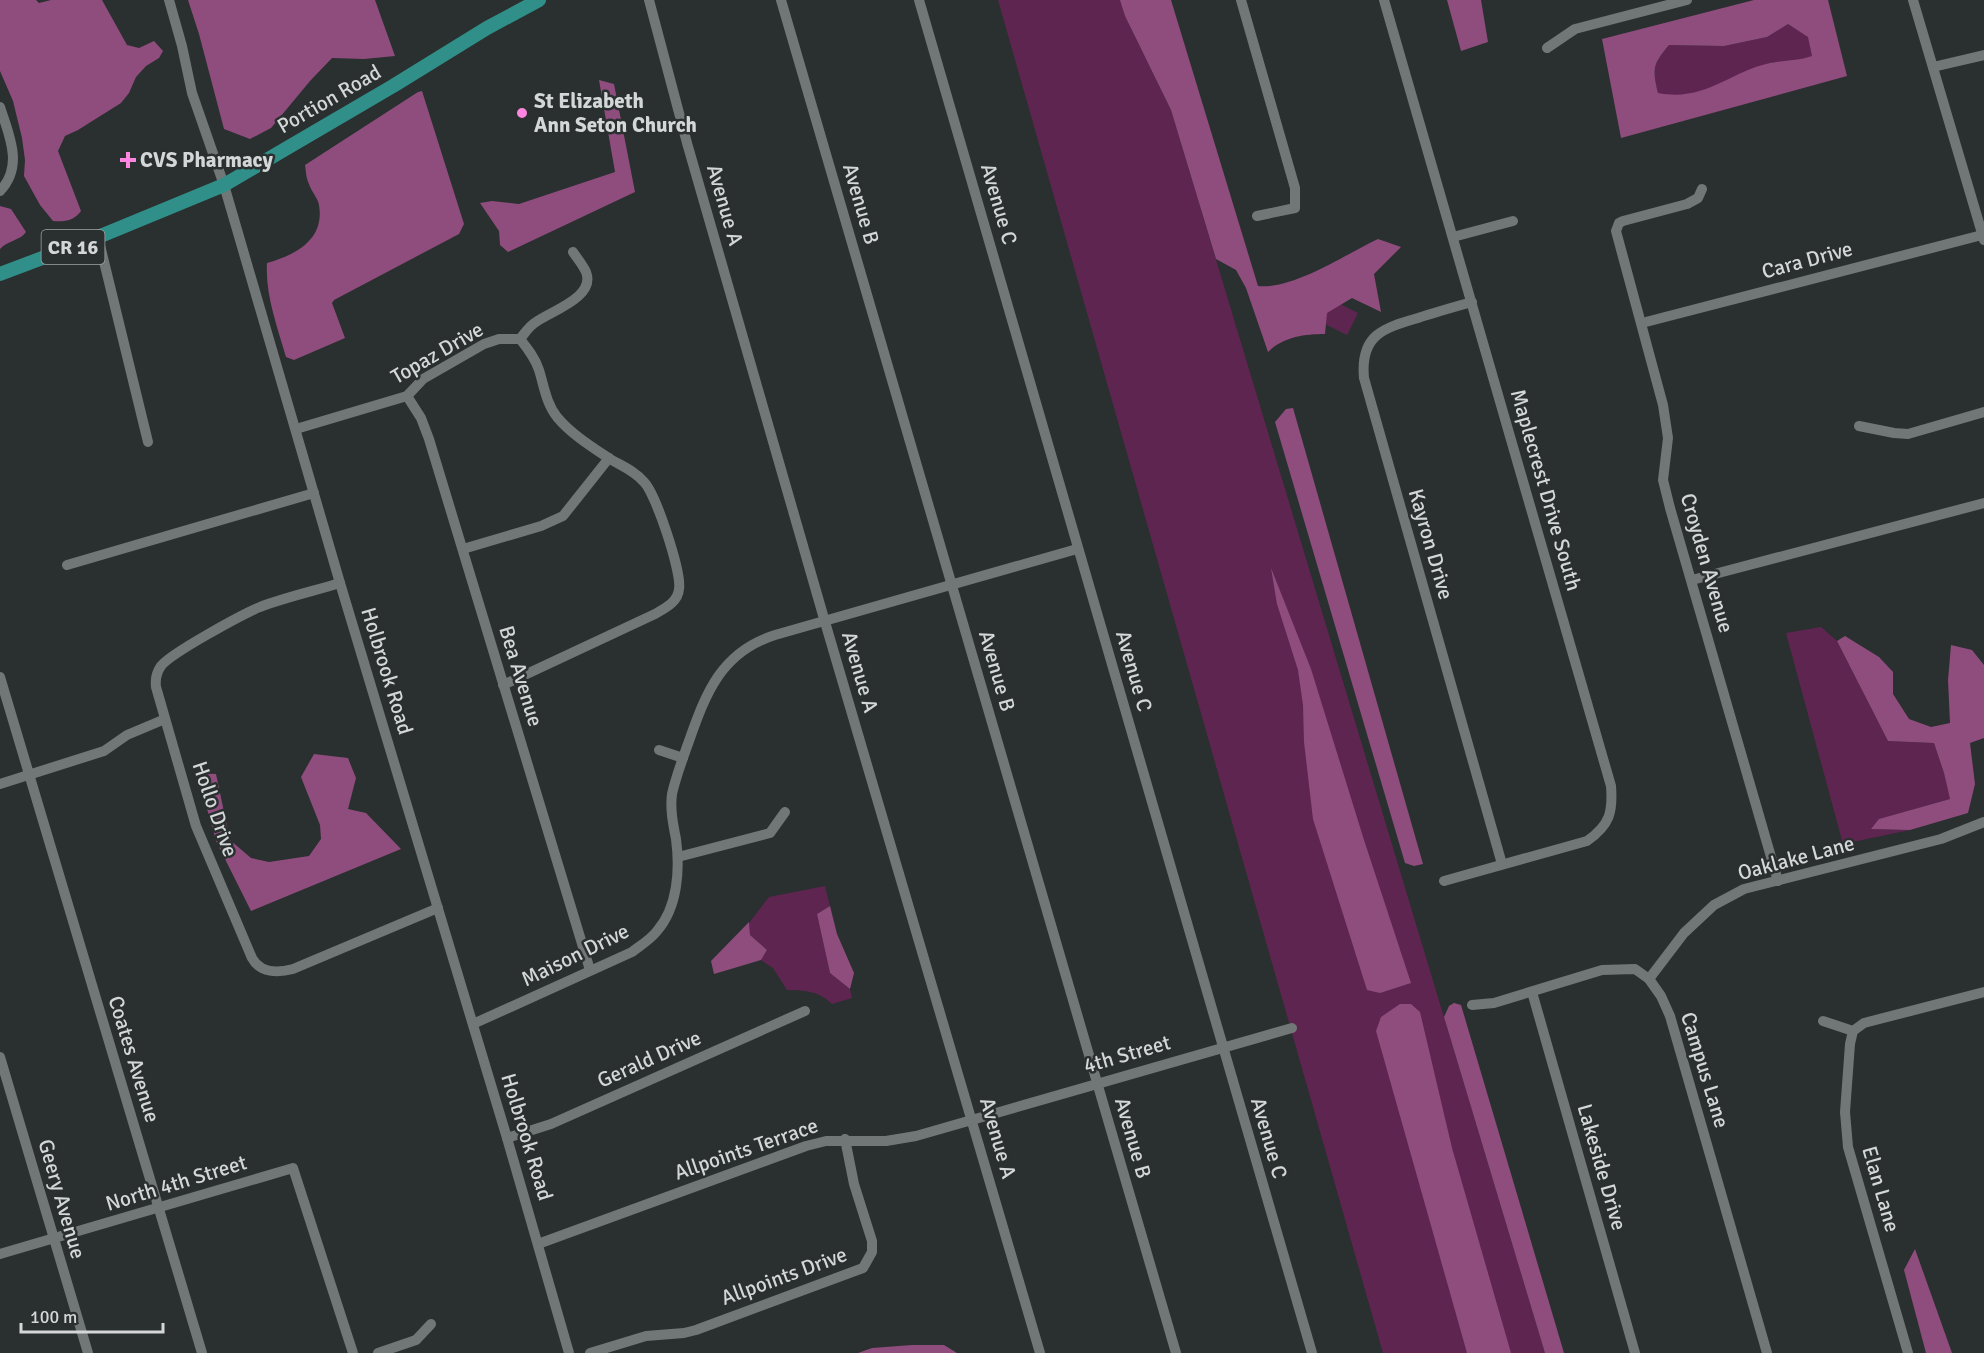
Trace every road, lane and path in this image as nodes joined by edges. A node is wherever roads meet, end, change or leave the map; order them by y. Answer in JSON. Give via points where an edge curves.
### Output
{"nodes":[{"id":1,"x":169,"y":0,"type":"edge"},
{"id":2,"x":539,"y":0,"type":"edge"},
{"id":3,"x":649,"y":0,"type":"edge"},
{"id":4,"x":781,"y":0,"type":"edge"},
{"id":5,"x":919,"y":0,"type":"edge"},
{"id":6,"x":1241,"y":0,"type":"edge"},
{"id":7,"x":1384,"y":0,"type":"edge"},
{"id":8,"x":1687,"y":0,"type":"edge"},
{"id":9,"x":1913,"y":0,"type":"edge"},
{"id":10,"x":1548,"y":48,"type":"dead end"},
{"id":11,"x":1984,"y":55,"type":"edge"},
{"id":12,"x":1933,"y":67,"type":"junction"},
{"id":13,"x":0,"y":107,"type":"edge"},
{"id":14,"x":224,"y":185,"type":"junction"},
{"id":15,"x":1702,"y":189,"type":"dead end"},
{"id":16,"x":0,"y":191,"type":"edge"},
{"id":17,"x":1257,"y":216,"type":"dead end"},
{"id":18,"x":1513,"y":221,"type":"dead end"},
{"id":19,"x":98,"y":237,"type":"junction"},
{"id":20,"x":1453,"y":237,"type":"junction"},
{"id":21,"x":1983,"y":238,"type":"edge"},
{"id":22,"x":573,"y":252,"type":"dead end"},
{"id":23,"x":0,"y":274,"type":"edge"},
{"id":24,"x":1472,"y":302,"type":"junction"},
{"id":25,"x":1642,"y":323,"type":"junction"},
{"id":26,"x":520,"y":339,"type":"junction"},
{"id":27,"x":408,"y":396,"type":"junction"},
{"id":28,"x":1984,"y":412,"type":"edge"},
{"id":29,"x":1859,"y":426,"type":"dead end"},
{"id":30,"x":296,"y":429,"type":"junction"},
{"id":31,"x":148,"y":442,"type":"dead end"},
{"id":32,"x":609,"y":458,"type":"junction"},
{"id":33,"x":314,"y":493,"type":"junction"},
{"id":34,"x":1984,"y":503,"type":"edge"},
{"id":35,"x":463,"y":549,"type":"junction"},
{"id":36,"x":1077,"y":549,"type":"junction"},
{"id":37,"x":67,"y":565,"type":"dead end"},
{"id":38,"x":1692,"y":580,"type":"junction"},
{"id":39,"x":340,"y":583,"type":"junction"},
{"id":40,"x":951,"y":584,"type":"junction"},
{"id":41,"x":825,"y":622,"type":"junction"},
{"id":42,"x":0,"y":677,"type":"edge"},
{"id":43,"x":503,"y":685,"type":"junction"},
{"id":44,"x":165,"y":719,"type":"junction"},
{"id":45,"x":659,"y":750,"type":"dead end"},
{"id":46,"x":683,"y":758,"type":"junction"},
{"id":47,"x":29,"y":776,"type":"junction"},
{"id":48,"x":0,"y":784,"type":"edge"},
{"id":49,"x":785,"y":812,"type":"dead end"},
{"id":50,"x":1984,"y":822,"type":"edge"},
{"id":51,"x":678,"y":857,"type":"junction"},
{"id":52,"x":1502,"y":864,"type":"junction"},
{"id":53,"x":1444,"y":881,"type":"dead end"},
{"id":54,"x":1778,"y":881,"type":"junction"},
{"id":55,"x":438,"y":908,"type":"junction"},
{"id":56,"x":590,"y":970,"type":"junction"},
{"id":57,"x":1649,"y":979,"type":"junction"},
{"id":58,"x":1532,"y":992,"type":"junction"},
{"id":59,"x":1984,"y":992,"type":"edge"},
{"id":60,"x":1472,"y":1005,"type":"dead end"},
{"id":61,"x":805,"y":1011,"type":"dead end"},
{"id":62,"x":1823,"y":1021,"type":"dead end"},
{"id":63,"x":473,"y":1024,"type":"junction"},
{"id":64,"x":1292,"y":1028,"type":"dead end"},
{"id":65,"x":1852,"y":1031,"type":"junction"},
{"id":66,"x":1222,"y":1047,"type":"junction"},
{"id":67,"x":0,"y":1056,"type":"edge"},
{"id":68,"x":1097,"y":1083,"type":"junction"},
{"id":69,"x":973,"y":1120,"type":"junction"},
{"id":70,"x":507,"y":1138,"type":"junction"},
{"id":71,"x":845,"y":1139,"type":"junction"},
{"id":72,"x":158,"y":1209,"type":"junction"},
{"id":73,"x":54,"y":1239,"type":"junction"},
{"id":74,"x":538,"y":1244,"type":"junction"},
{"id":75,"x":0,"y":1254,"type":"edge"},
{"id":76,"x":431,"y":1324,"type":"dead end"},
{"id":77,"x":88,"y":1353,"type":"edge"},
{"id":78,"x":202,"y":1353,"type":"edge"},
{"id":79,"x":353,"y":1353,"type":"edge"},
{"id":80,"x":378,"y":1353,"type":"edge"},
{"id":81,"x":569,"y":1353,"type":"edge"},
{"id":82,"x":590,"y":1353,"type":"edge"},
{"id":83,"x":1041,"y":1353,"type":"edge"},
{"id":84,"x":1176,"y":1353,"type":"edge"},
{"id":85,"x":1312,"y":1353,"type":"edge"},
{"id":86,"x":1635,"y":1353,"type":"edge"},
{"id":87,"x":1767,"y":1353,"type":"edge"},
{"id":88,"x":1908,"y":1353,"type":"edge"}],
"edges":[{"from":1,"to":14,"type":"street","name":"Holbrook Road","via":[[192,93]]},
{"from":2,"to":14,"type":"main road","name":"Portion Road","number":"CR 16"},
{"from":3,"to":41,"type":"street","name":"Avenue A"},
{"from":4,"to":40,"type":"street","name":"Avenue B"},
{"from":5,"to":36,"type":"street","name":"Avenue C"},
{"from":6,"to":17,"type":"street","via":[[1295,188],[1295,208]]},
{"from":7,"to":20,"type":"street","name":"Maplecrest Drive South"},
{"from":8,"to":10,"type":"street","via":[[1575,28]]},
{"from":9,"to":12,"type":"street"},
{"from":11,"to":12,"type":"street"},
{"from":12,"to":21,"type":"street"},
{"from":13,"to":16,"type":"street","via":[[15,155],[11,175]]},
{"from":14,"to":19,"type":"main road","name":"Portion Road","number":"CR 16"},
{"from":14,"to":30,"type":"street","name":"Holbrook Road"},
{"from":15,"to":25,"type":"street","name":"Croyden Avenue","via":[[1698,198],[1687,204],[1619,224],[1616,231]]},
{"from":18,"to":20,"type":"street"},
{"from":19,"to":23,"type":"main road","name":"Portion Road","number":"CR 16"},
{"from":19,"to":31,"type":"street"},
{"from":20,"to":24,"type":"street","name":"Maplecrest Drive South"},
{"from":21,"to":25,"type":"street","name":"Cara Drive"},
{"from":22,"to":26,"type":"street","via":[[587,273],[583,291],[577,299],[537,321]]},
{"from":24,"to":52,"type":"street","name":"Kayron Drive","via":[[1387,327],[1374,337],[1363,364]]},
{"from":24,"to":52,"type":"street","name":"Maplecrest Drive South","via":[[1611,786],[1613,805],[1599,833],[1587,841]]},
{"from":25,"to":38,"type":"street","name":"Croyden Avenue","via":[[1668,438],[1663,480]]},
{"from":26,"to":27,"type":"street","name":"Topaz Drive","via":[[484,344],[423,379]]},
{"from":26,"to":32,"type":"street","via":[[538,368],[555,414],[572,432]]},
{"from":27,"to":30,"type":"street","name":"Topaz Drive"},
{"from":27,"to":35,"type":"street","name":"Bea Avenue","via":[[429,439]]},
{"from":28,"to":29,"type":"street","via":[[1908,434]]},
{"from":30,"to":33,"type":"street","name":"Holbrook Road"},
{"from":32,"to":35,"type":"street","via":[[563,516]]},
{"from":32,"to":43,"type":"street","via":[[635,473],[651,490],[679,580],[677,597],[655,614]]},
{"from":33,"to":37,"type":"street"},
{"from":33,"to":39,"type":"street","name":"Holbrook Road"},
{"from":34,"to":38,"type":"street"},
{"from":35,"to":43,"type":"street","name":"Bea Avenue"},
{"from":36,"to":40,"type":"street","name":"Maison Drive"},
{"from":36,"to":66,"type":"street","name":"Avenue C"},
{"from":38,"to":54,"type":"street","name":"Croyden Avenue"},
{"from":39,"to":44,"type":"street","name":"Hollo Drive","via":[[258,608],[162,664],[155,678]]},
{"from":39,"to":55,"type":"street","name":"Holbrook Road"},
{"from":40,"to":41,"type":"street","name":"Maison Drive"},
{"from":40,"to":68,"type":"street","name":"Avenue B"},
{"from":41,"to":46,"type":"street","name":"Maison Drive","via":[[762,639],[725,666],[704,698]]},
{"from":41,"to":69,"type":"street","name":"Avenue A"},
{"from":42,"to":47,"type":"street","name":"Coates Avenue"},
{"from":43,"to":56,"type":"street","name":"Bea Avenue"},
{"from":44,"to":47,"type":"street","via":[[104,750]]},
{"from":44,"to":55,"type":"street","name":"Hollo Drive","via":[[196,826],[252,958],[259,966],[274,972],[293,969]]},
{"from":45,"to":46,"type":"street"},
{"from":46,"to":51,"type":"street","name":"Maison Drive","via":[[672,794]]},
{"from":47,"to":48,"type":"street"},
{"from":47,"to":72,"type":"street","name":"Coates Avenue"},
{"from":49,"to":51,"type":"street","via":[[770,833]]},
{"from":50,"to":54,"type":"street","name":"Oaklake Lane","via":[[1941,839]]},
{"from":51,"to":56,"type":"street","name":"Maison Drive","via":[[674,896],[658,931],[632,952]]},
{"from":52,"to":53,"type":"street","name":"Maplecrest Drive South"},
{"from":54,"to":57,"type":"street","name":"Oaklake Lane","via":[[1744,889],[1714,905],[1684,933]]},
{"from":55,"to":63,"type":"street","name":"Holbrook Road"},
{"from":56,"to":63,"type":"street","name":"Maison Drive"},
{"from":57,"to":58,"type":"street","via":[[1635,969],[1619,968]]},
{"from":57,"to":87,"type":"street","name":"Campus Lane","via":[[1670,1016]]},
{"from":58,"to":60,"type":"street"},
{"from":58,"to":86,"type":"street","name":"Lakeside Drive"},
{"from":59,"to":65,"type":"street","via":[[1864,1023]]},
{"from":61,"to":70,"type":"street","name":"Gerald Drive","via":[[551,1124]]},
{"from":62,"to":65,"type":"street"},
{"from":63,"to":70,"type":"street","name":"Holbrook Road"},
{"from":64,"to":66,"type":"street","name":"4th Street"},
{"from":65,"to":88,"type":"street","name":"Elan Lane","via":[[1845,1128],[1848,1147]]},
{"from":66,"to":68,"type":"street","name":"4th Street"},
{"from":66,"to":85,"type":"street","name":"Avenue C"},
{"from":67,"to":73,"type":"street","name":"Geery Avenue"},
{"from":68,"to":69,"type":"street","name":"4th Street"},
{"from":68,"to":84,"type":"street","name":"Avenue B"},
{"from":69,"to":71,"type":"street","name":"Allpoints Terrace","via":[[886,1141]]},
{"from":69,"to":83,"type":"street","name":"Avenue A"},
{"from":70,"to":74,"type":"street","name":"Holbrook Road"},
{"from":71,"to":74,"type":"street","name":"Allpoints Terrace","via":[[787,1152]]},
{"from":71,"to":82,"type":"street","name":"Allpoints Drive","via":[[872,1241],[872,1252],[863,1268],[696,1330],[646,1336]]},
{"from":72,"to":73,"type":"street","name":"North 4th Street"},
{"from":72,"to":78,"type":"street","name":"Coates Avenue"},
{"from":72,"to":79,"type":"street","name":"North 4th Street","via":[[293,1168]]},
{"from":73,"to":75,"type":"street","name":"North 4th Street"},
{"from":73,"to":77,"type":"street","name":"Geery Avenue"},
{"from":74,"to":81,"type":"street","name":"Holbrook Road"},
{"from":76,"to":80,"type":"street","via":[[416,1340]]}]}
